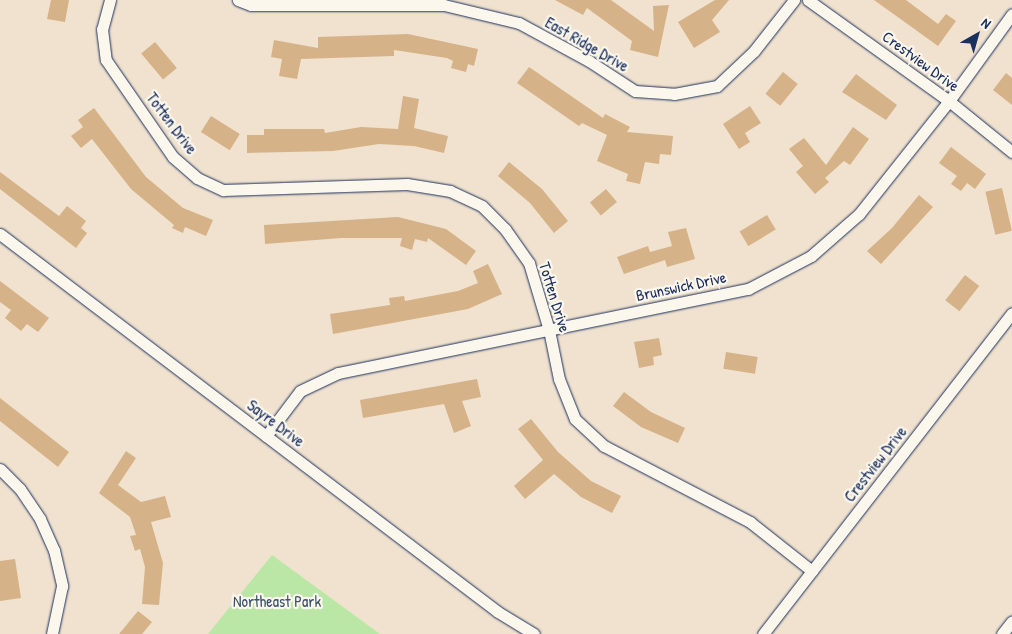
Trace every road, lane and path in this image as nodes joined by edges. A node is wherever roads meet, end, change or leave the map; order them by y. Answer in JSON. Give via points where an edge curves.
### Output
{"nodes":[{"id":1,"x":110,"y":0,"type":"edge"},
{"id":2,"x":238,"y":0,"type":"edge"},
{"id":3,"x":794,"y":0,"type":"edge"},
{"id":4,"x":808,"y":0,"type":"edge"},
{"id":5,"x":1012,"y":14,"type":"edge"},
{"id":6,"x":950,"y":100,"type":"junction"},
{"id":7,"x":1012,"y":152,"type":"edge"},
{"id":8,"x":0,"y":234,"type":"edge"},
{"id":9,"x":1012,"y":314,"type":"edge"},
{"id":10,"x":549,"y":330,"type":"junction"},
{"id":11,"x":266,"y":436,"type":"junction"},
{"id":12,"x":0,"y":469,"type":"edge"},
{"id":13,"x":812,"y":571,"type":"junction"},
{"id":14,"x":1012,"y":621,"type":"edge"},
{"id":15,"x":52,"y":634,"type":"edge"},
{"id":16,"x":534,"y":634,"type":"edge"},
{"id":17,"x":763,"y":634,"type":"edge"},
{"id":18,"x":1002,"y":634,"type":"edge"}],
"edges":[{"from":1,"to":10,"type":"street","name":"Totten Drive","via":[[102,29],[106,60],[173,157],[197,178],[223,190],[407,184],[450,192],[482,206],[505,228],[529,263]]},
{"from":2,"to":3,"type":"street","name":"East Ridge Drive","via":[[251,5],[444,5],[519,23],[589,61],[635,91],[674,94],[717,86],[754,50]]},
{"from":4,"to":6,"type":"street","name":"Crestview Drive"},
{"from":5,"to":6,"type":"street","name":"Brunswick Drive"},
{"from":6,"to":7,"type":"street","name":"Crestview Drive"},
{"from":6,"to":10,"type":"street","name":"Brunswick Drive","via":[[859,214],[811,256],[748,289]]},
{"from":8,"to":11,"type":"street","name":"Sayre Drive"},
{"from":9,"to":13,"type":"street","name":"Crestview Drive"},
{"from":10,"to":11,"type":"street","name":"Brunswick Drive","via":[[338,373],[300,391]]},
{"from":10,"to":13,"type":"street","name":"Totten Drive","via":[[559,379],[575,419],[604,446],[750,522]]},
{"from":11,"to":16,"type":"street","name":"Sayre Drive","via":[[498,612]]},
{"from":12,"to":15,"type":"street","via":[[40,519],[54,550],[62,586]]},
{"from":13,"to":17,"type":"street","name":"Crestview Drive"},
{"from":14,"to":18,"type":"street"}]}
